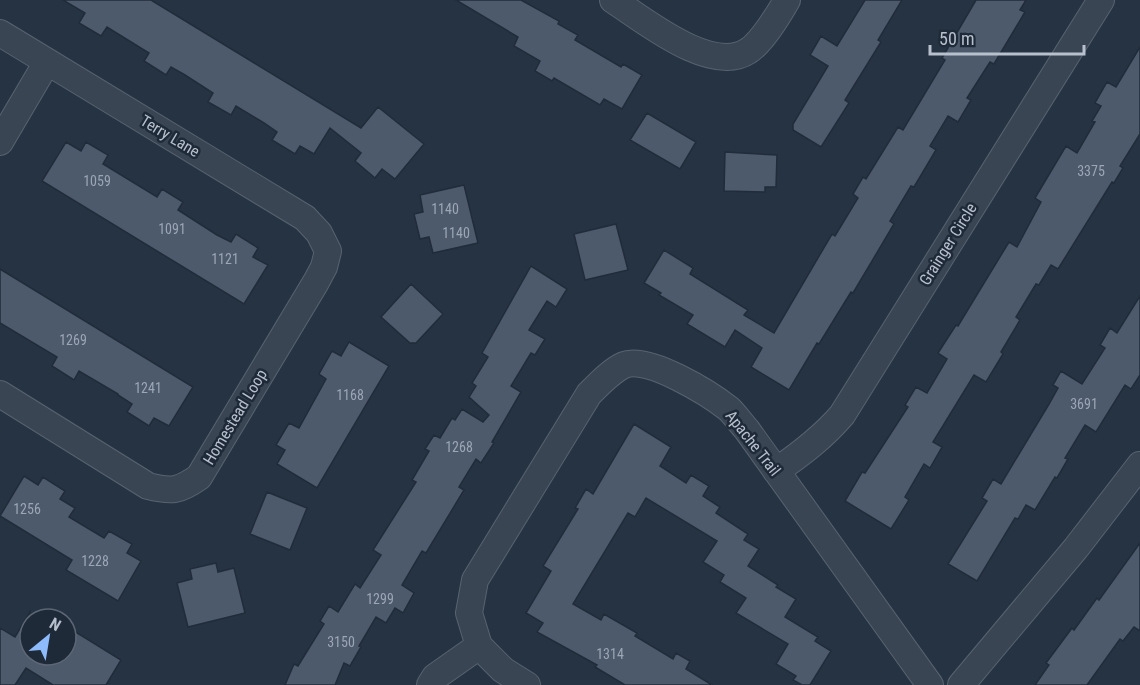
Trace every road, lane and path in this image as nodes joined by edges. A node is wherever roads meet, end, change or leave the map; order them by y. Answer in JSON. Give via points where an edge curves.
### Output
{"nodes":[{"id":1,"x":613,"y":0,"type":"edge"},
{"id":2,"x":787,"y":0,"type":"edge"},
{"id":3,"x":1101,"y":0,"type":"edge"},
{"id":4,"x":0,"y":33,"type":"edge"},
{"id":5,"x":47,"y":62,"type":"junction"},
{"id":6,"x":0,"y":142,"type":"edge"},
{"id":7,"x":328,"y":251,"type":"joint"},
{"id":8,"x":0,"y":394,"type":"edge"},
{"id":9,"x":1140,"y":465,"type":"edge"},
{"id":10,"x":776,"y":471,"type":"junction"},
{"id":11,"x":479,"y":646,"type":"junction"},
{"id":12,"x":430,"y":685,"type":"edge"},
{"id":13,"x":527,"y":685,"type":"edge"},
{"id":14,"x":930,"y":685,"type":"edge"},
{"id":15,"x":961,"y":685,"type":"edge"}],
"edges":[{"from":1,"to":2,"type":"street","via":[[685,46],[717,57],[749,51],[776,20]]},
{"from":3,"to":10,"type":"street","name":"Grainger Circle","via":[[842,415],[802,454]]},
{"from":4,"to":5,"type":"street","name":"Terry Lane"},
{"from":5,"to":6,"type":"street"},
{"from":5,"to":7,"type":"street","name":"Terry Lane","via":[[305,218]]},
{"from":7,"to":8,"type":"street","name":"Homestead Loop","via":[[316,282],[199,477],[183,488],[166,491],[148,486]]},
{"from":9,"to":15,"type":"street"},
{"from":10,"to":11,"type":"street","name":"Apache Trail","via":[[730,410],[659,367],[626,364],[589,394],[475,580],[469,613]]},
{"from":10,"to":14,"type":"street","name":"Apache Trail"},
{"from":11,"to":12,"type":"street","via":[[435,677]]},
{"from":11,"to":13,"type":"street","name":"Apache Trail","via":[[503,670]]}]}
